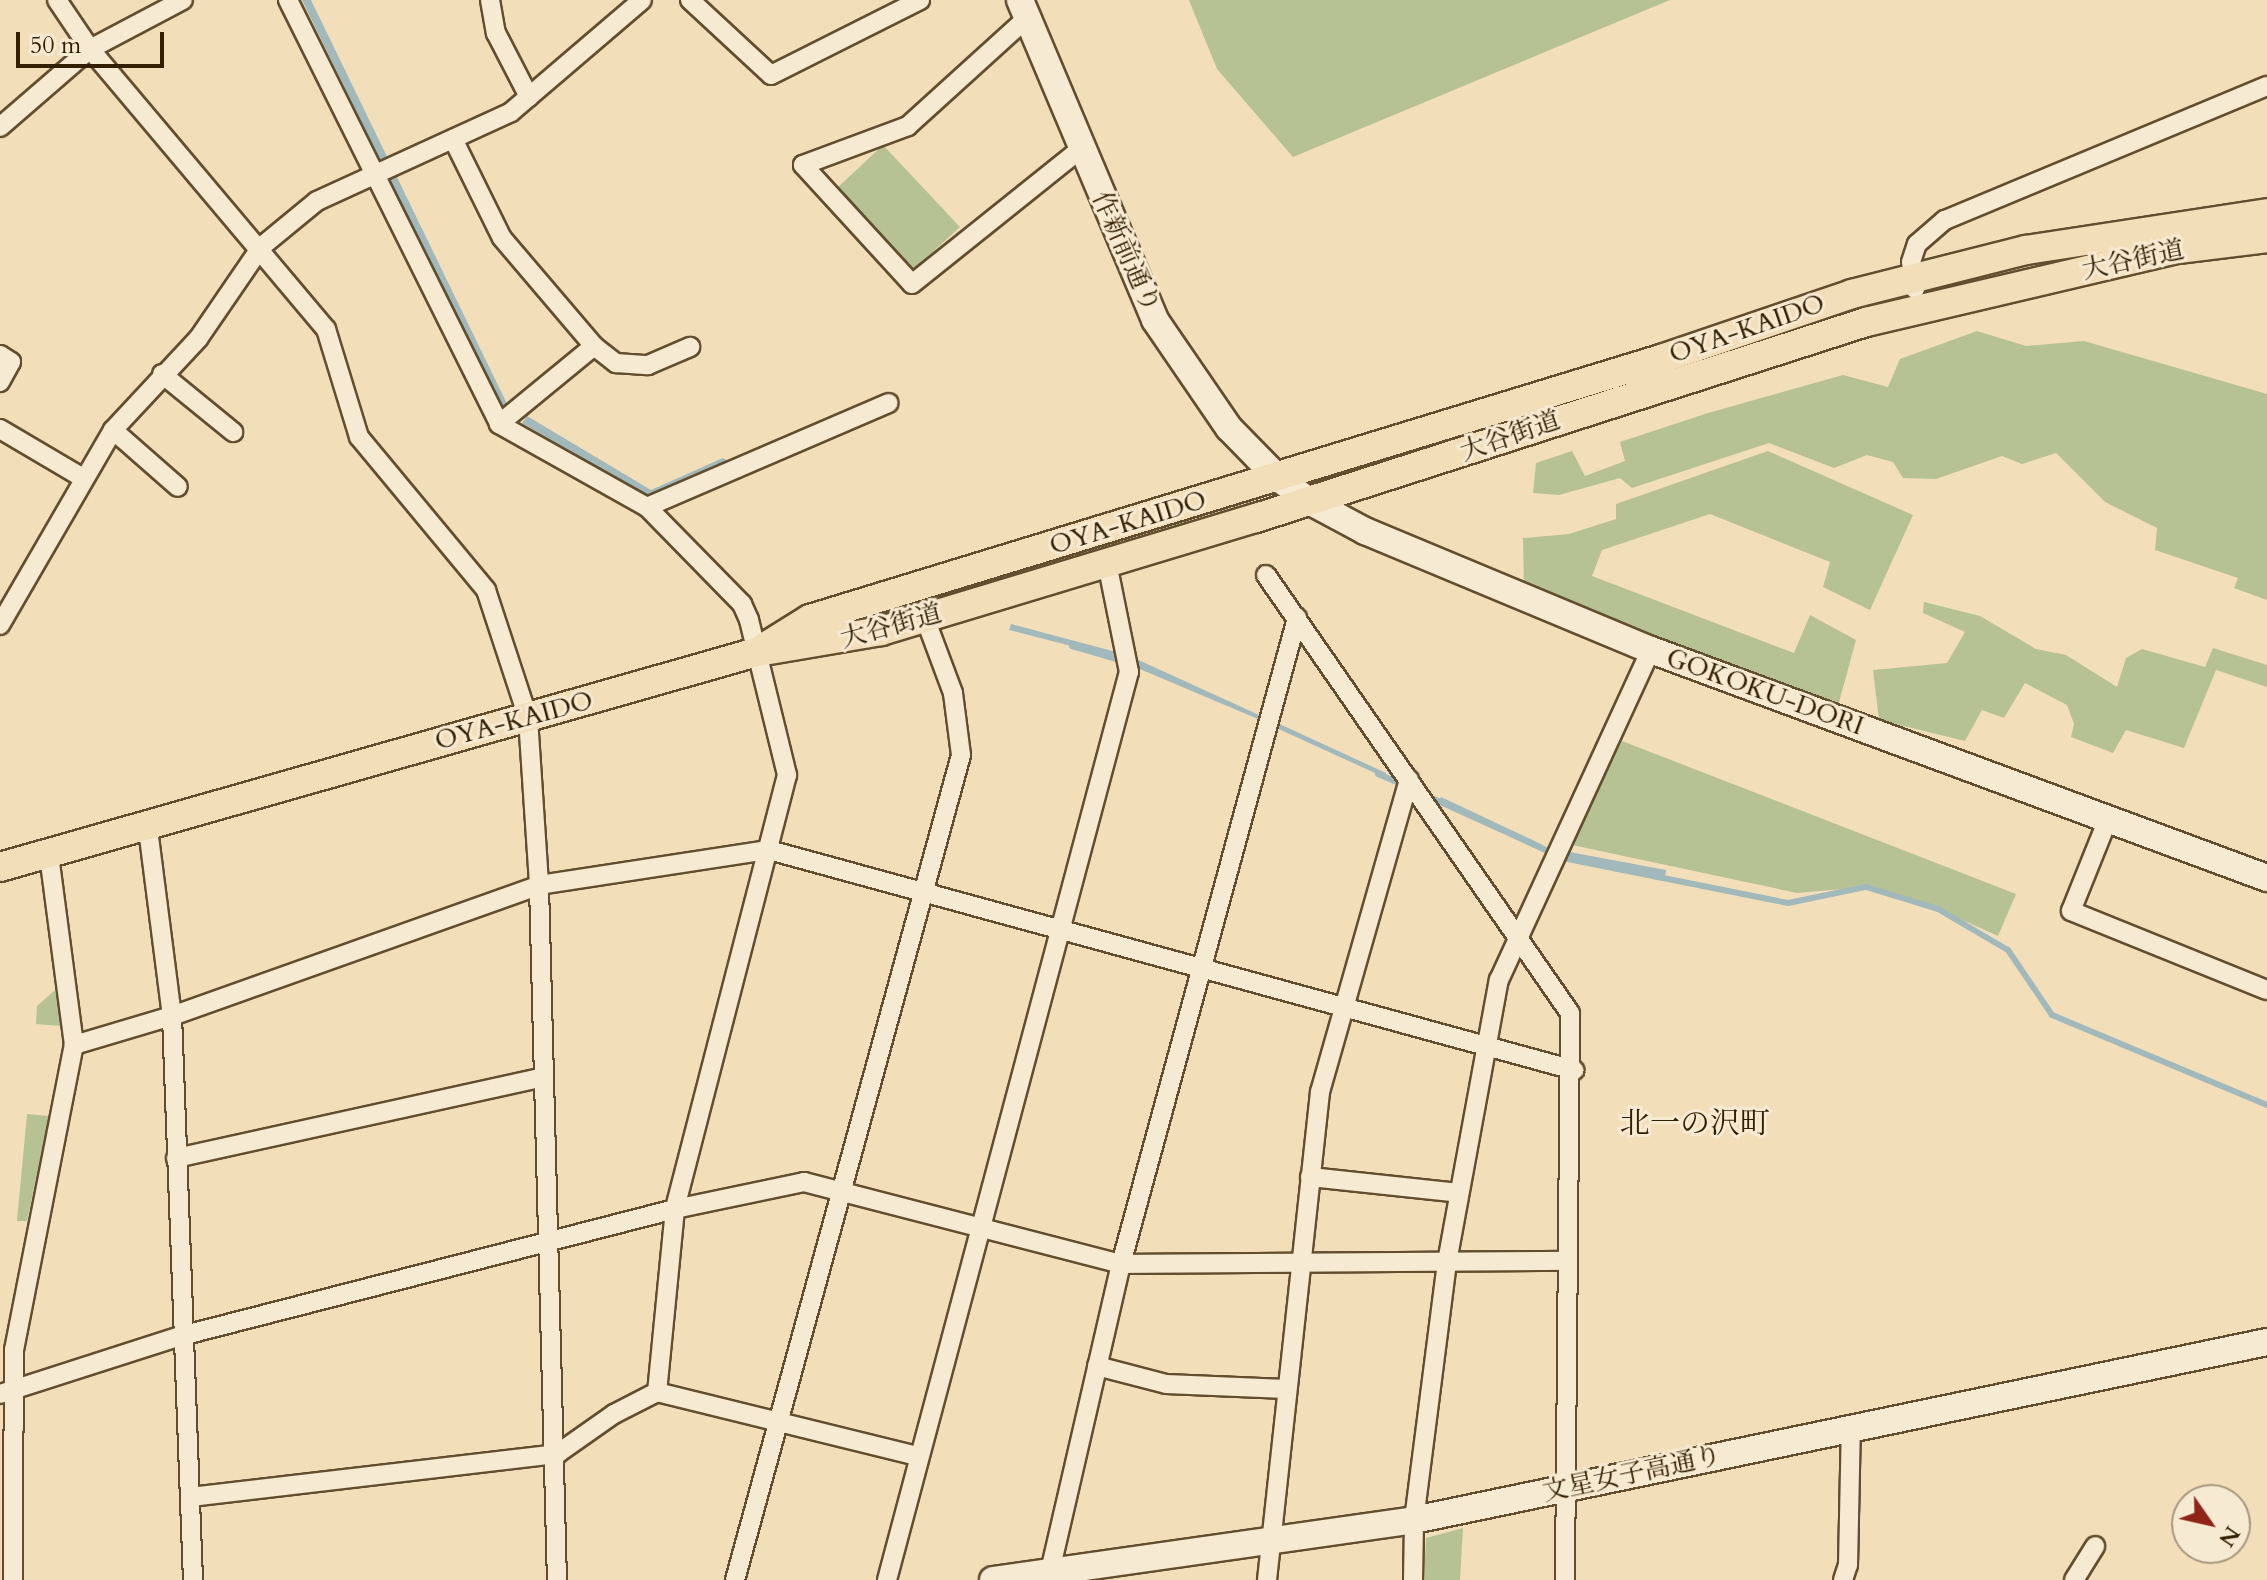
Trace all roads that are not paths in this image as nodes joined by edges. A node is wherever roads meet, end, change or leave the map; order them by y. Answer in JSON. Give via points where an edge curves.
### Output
{"nodes":[{"id":1,"x":57,"y":0,"type":"edge"},
{"id":2,"x":183,"y":0,"type":"edge"},
{"id":3,"x":288,"y":0,"type":"edge"},
{"id":4,"x":490,"y":0,"type":"edge"},
{"id":5,"x":642,"y":0,"type":"edge"},
{"id":6,"x":690,"y":0,"type":"edge"},
{"id":7,"x":920,"y":0,"type":"edge"},
{"id":8,"x":1023,"y":9,"type":"edge"},
{"id":9,"x":90,"y":49,"type":"junction"},
{"id":10,"x":2267,"y":86,"type":"edge"},
{"id":11,"x":529,"y":97,"type":"junction"},
{"id":12,"x":0,"y":127,"type":"edge"},
{"id":13,"x":453,"y":139,"type":"junction"},
{"id":14,"x":1082,"y":148,"type":"junction"},
{"id":15,"x":375,"y":176,"type":"junction"},
{"id":16,"x":2267,"y":213,"type":"edge"},
{"id":17,"x":2267,"y":238,"type":"edge"},
{"id":18,"x":261,"y":247,"type":"junction"},
{"id":19,"x":1913,"y":278,"type":"junction"},
{"id":20,"x":1920,"y":308,"type":"junction"},
{"id":21,"x":594,"y":346,"type":"junction"},
{"id":22,"x":690,"y":347,"type":"dead end"},
{"id":23,"x":0,"y":355,"type":"edge"},
{"id":24,"x":162,"y":374,"type":"junction"},
{"id":25,"x":0,"y":382,"type":"edge"},
{"id":26,"x":889,"y":403,"type":"dead end"},
{"id":27,"x":499,"y":424,"type":"junction"},
{"id":28,"x":0,"y":429,"type":"edge"},
{"id":29,"x":113,"y":430,"type":"junction"},
{"id":30,"x":233,"y":432,"type":"dead end"},
{"id":31,"x":1277,"y":477,"type":"junction"},
{"id":32,"x":83,"y":478,"type":"junction"},
{"id":33,"x":178,"y":487,"type":"dead end"},
{"id":34,"x":1309,"y":501,"type":"junction"},
{"id":35,"x":647,"y":507,"type":"junction"},
{"id":36,"x":1107,"y":563,"type":"junction"},
{"id":37,"x":1266,"y":575,"type":"dead end"},
{"id":38,"x":925,"y":618,"type":"junction"},
{"id":39,"x":1297,"y":618,"type":"junction"},
{"id":40,"x":0,"y":625,"type":"edge"},
{"id":41,"x":1651,"y":650,"type":"junction"},
{"id":42,"x":757,"y":652,"type":"junction"},
{"id":43,"x":528,"y":718,"type":"junction"},
{"id":44,"x":1409,"y":779,"type":"junction"},
{"id":45,"x":2108,"y":819,"type":"junction"},
{"id":46,"x":148,"y":829,"type":"junction"},
{"id":47,"x":769,"y":850,"type":"junction"},
{"id":48,"x":49,"y":856,"type":"junction"},
{"id":49,"x":0,"y":867,"type":"edge"},
{"id":50,"x":2267,"y":878,"type":"edge"},
{"id":51,"x":539,"y":885,"type":"junction"},
{"id":52,"x":922,"y":893,"type":"junction"},
{"id":53,"x":1060,"y":930,"type":"junction"},
{"id":54,"x":1517,"y":935,"type":"junction"},
{"id":55,"x":1202,"y":968,"type":"junction"},
{"id":56,"x":2267,"y":990,"type":"edge"},
{"id":57,"x":1342,"y":1005,"type":"junction"},
{"id":58,"x":172,"y":1016,"type":"junction"},
{"id":59,"x":1484,"y":1044,"type":"junction"},
{"id":60,"x":74,"y":1045,"type":"junction"},
{"id":61,"x":1574,"y":1070,"type":"junction"},
{"id":62,"x":543,"y":1077,"type":"junction"},
{"id":63,"x":176,"y":1158,"type":"junction"},
{"id":64,"x":1310,"y":1177,"type":"junction"},
{"id":65,"x":840,"y":1189,"type":"junction"},
{"id":66,"x":1459,"y":1193,"type":"junction"},
{"id":67,"x":675,"y":1209,"type":"junction"},
{"id":68,"x":979,"y":1227,"type":"junction"},
{"id":69,"x":547,"y":1244,"type":"junction"},
{"id":70,"x":1568,"y":1261,"type":"junction"},
{"id":71,"x":1447,"y":1262,"type":"junction"},
{"id":72,"x":1121,"y":1264,"type":"junction"},
{"id":73,"x":1299,"y":1264,"type":"junction"},
{"id":74,"x":181,"y":1336,"type":"junction"},
{"id":75,"x":2267,"y":1342,"type":"edge"},
{"id":76,"x":1097,"y":1366,"type":"junction"},
{"id":77,"x":1286,"y":1389,"type":"junction"},
{"id":78,"x":7,"y":1392,"type":"edge"},
{"id":79,"x":657,"y":1392,"type":"junction"},
{"id":80,"x":778,"y":1418,"type":"junction"},
{"id":81,"x":1851,"y":1427,"type":"junction"},
{"id":82,"x":557,"y":1454,"type":"junction"},
{"id":83,"x":918,"y":1456,"type":"junction"},
{"id":84,"x":1567,"y":1488,"type":"junction"},
{"id":85,"x":191,"y":1497,"type":"junction"},
{"id":86,"x":1414,"y":1520,"type":"junction"},
{"id":87,"x":1271,"y":1541,"type":"junction"},
{"id":88,"x":2095,"y":1546,"type":"dead end"},
{"id":89,"x":1048,"y":1576,"type":"edge"},
{"id":90,"x":13,"y":1580,"type":"edge"},
{"id":91,"x":193,"y":1580,"type":"edge"},
{"id":92,"x":557,"y":1580,"type":"edge"},
{"id":93,"x":735,"y":1580,"type":"edge"},
{"id":94,"x":887,"y":1580,"type":"edge"},
{"id":95,"x":993,"y":1580,"type":"edge"},
{"id":96,"x":1267,"y":1580,"type":"edge"},
{"id":97,"x":1413,"y":1580,"type":"edge"},
{"id":98,"x":1565,"y":1580,"type":"edge"},
{"id":99,"x":1844,"y":1580,"type":"edge"},
{"id":100,"x":2074,"y":1580,"type":"edge"}],
"edges":[{"from":1,"to":9,"type":"street"},
{"from":2,"to":9,"type":"street"},
{"from":3,"to":15,"type":"street"},
{"from":4,"to":11,"type":"street","via":[[496,33]]},
{"from":5,"to":11,"type":"street"},
{"from":6,"to":7,"type":"street","via":[[771,75]]},
{"from":8,"to":14,"type":"street","name":"作新前通り"},
{"from":8,"to":14,"type":"street","via":[[908,126],[803,165],[912,284]]},
{"from":9,"to":12,"type":"street"},
{"from":9,"to":18,"type":"street"},
{"from":10,"to":19,"type":"street","via":[[1945,220],[1917,244]]},
{"from":11,"to":13,"type":"street"},
{"from":13,"to":15,"type":"street"},
{"from":13,"to":21,"type":"street","via":[[502,238]]},
{"from":14,"to":31,"type":"street","name":"作新前通り","via":[[1155,320],[1210,403]]},
{"from":15,"to":18,"type":"street","via":[[317,201]]},
{"from":15,"to":27,"type":"street"},
{"from":16,"to":19,"type":"main road","name":"OYA-KAIDO","via":[[2072,242]]},
{"from":17,"to":20,"type":"main road","name":"大谷街道","via":[[2178,249]]},
{"from":18,"to":24,"type":"street","via":[[198,339]]},
{"from":18,"to":43,"type":"street","via":[[326,329],[359,437],[486,590]]},
{"from":19,"to":20,"type":"street"},
{"from":19,"to":31,"type":"main road","name":"OYA-KAIDO"},
{"from":20,"to":34,"type":"main road","name":"大谷街道","via":[[1724,364]]},
{"from":21,"to":22,"type":"street","via":[[616,363],[648,365]]},
{"from":21,"to":27,"type":"street"},
{"from":23,"to":25,"type":"street","via":[[11,362]]},
{"from":24,"to":29,"type":"street"},
{"from":24,"to":30,"type":"street"},
{"from":26,"to":35,"type":"street"},
{"from":27,"to":35,"type":"street"},
{"from":28,"to":32,"type":"street"},
{"from":29,"to":32,"type":"street"},
{"from":29,"to":33,"type":"street"},
{"from":31,"to":34,"type":"street","name":"GOKOKU-DORI"},
{"from":31,"to":42,"type":"main road","name":"OYA-KAIDO","via":[[810,619]]},
{"from":32,"to":40,"type":"street"},
{"from":34,"to":36,"type":"main road","name":"大谷街道"},
{"from":34,"to":41,"type":"street","name":"GOKOKU-DORI","via":[[1365,531]]},
{"from":35,"to":42,"type":"street","via":[[742,604]]},
{"from":36,"to":38,"type":"main road","name":"大谷街道"},
{"from":36,"to":53,"type":"street","via":[[1129,672]]},
{"from":37,"to":39,"type":"street"},
{"from":38,"to":42,"type":"main road","name":"大谷街道","via":[[832,642]]},
{"from":38,"to":52,"type":"street","via":[[953,693],[961,755]]},
{"from":39,"to":44,"type":"street"},
{"from":39,"to":55,"type":"street"},
{"from":41,"to":45,"type":"street","name":"GOKOKU-DORI"},
{"from":41,"to":54,"type":"street"},
{"from":42,"to":43,"type":"main road","name":"OYA-KAIDO"},
{"from":42,"to":47,"type":"street","via":[[787,775]]},
{"from":43,"to":46,"type":"main road","name":"OYA-KAIDO","via":[[336,768]]},
{"from":43,"to":51,"type":"street"},
{"from":44,"to":54,"type":"street"},
{"from":44,"to":57,"type":"street"},
{"from":45,"to":50,"type":"street","name":"GOKOKU-DORI"},
{"from":45,"to":56,"type":"street","via":[[2071,911]]},
{"from":46,"to":48,"type":"main road","name":"OYA-KAIDO"},
{"from":46,"to":58,"type":"street"},
{"from":47,"to":51,"type":"street"},
{"from":47,"to":52,"type":"street"},
{"from":47,"to":67,"type":"street"},
{"from":48,"to":49,"type":"main road","name":"OYA-KAIDO"},
{"from":48,"to":60,"type":"street"},
{"from":51,"to":58,"type":"street"},
{"from":51,"to":62,"type":"street"},
{"from":52,"to":53,"type":"street"},
{"from":52,"to":65,"type":"street"},
{"from":53,"to":55,"type":"street"},
{"from":53,"to":68,"type":"street"},
{"from":54,"to":59,"type":"street"},
{"from":54,"to":61,"type":"street","via":[[1570,1013]]},
{"from":55,"to":57,"type":"street"},
{"from":55,"to":72,"type":"street"},
{"from":57,"to":59,"type":"street"},
{"from":57,"to":64,"type":"street","via":[[1320,1092]]},
{"from":58,"to":60,"type":"street"},
{"from":58,"to":63,"type":"street"},
{"from":59,"to":61,"type":"street"},
{"from":59,"to":66,"type":"street"},
{"from":60,"to":78,"type":"street","via":[[20,1298]]},
{"from":61,"to":70,"type":"street"},
{"from":62,"to":63,"type":"street"},
{"from":62,"to":69,"type":"street"},
{"from":63,"to":74,"type":"street"},
{"from":64,"to":66,"type":"street"},
{"from":64,"to":73,"type":"street"},
{"from":65,"to":67,"type":"street","via":[[804,1182]]},
{"from":65,"to":68,"type":"street"},
{"from":65,"to":80,"type":"street"},
{"from":66,"to":71,"type":"street"},
{"from":67,"to":69,"type":"street"},
{"from":67,"to":79,"type":"street"},
{"from":68,"to":72,"type":"street"},
{"from":68,"to":83,"type":"street"},
{"from":69,"to":74,"type":"street"},
{"from":69,"to":82,"type":"street"},
{"from":70,"to":71,"type":"street"},
{"from":70,"to":84,"type":"street"},
{"from":71,"to":73,"type":"street"},
{"from":71,"to":86,"type":"street"},
{"from":72,"to":73,"type":"street"},
{"from":72,"to":76,"type":"street"},
{"from":73,"to":77,"type":"street"},
{"from":74,"to":78,"type":"street"},
{"from":74,"to":85,"type":"street"},
{"from":75,"to":81,"type":"street","name":"文星女子高通り"},
{"from":76,"to":77,"type":"street","via":[[1166,1384]]},
{"from":76,"to":89,"type":"street"},
{"from":77,"to":87,"type":"street"},
{"from":78,"to":90,"type":"street"},
{"from":79,"to":80,"type":"street"},
{"from":79,"to":82,"type":"street"},
{"from":80,"to":83,"type":"street"},
{"from":80,"to":93,"type":"street"},
{"from":81,"to":84,"type":"street","name":"文星女子高通り"},
{"from":81,"to":99,"type":"street"},
{"from":82,"to":85,"type":"street"},
{"from":82,"to":92,"type":"street"},
{"from":83,"to":94,"type":"street"},
{"from":84,"to":86,"type":"street","name":"文星女子高通り"},
{"from":84,"to":98,"type":"street"},
{"from":85,"to":91,"type":"street"},
{"from":86,"to":87,"type":"street","name":"文星女子高通り"},
{"from":86,"to":97,"type":"street"},
{"from":87,"to":89,"type":"street","name":"文星女子高通り"},
{"from":87,"to":96,"type":"street"},
{"from":88,"to":100,"type":"street"},
{"from":89,"to":95,"type":"street","name":"文星女子高通り"}]}
